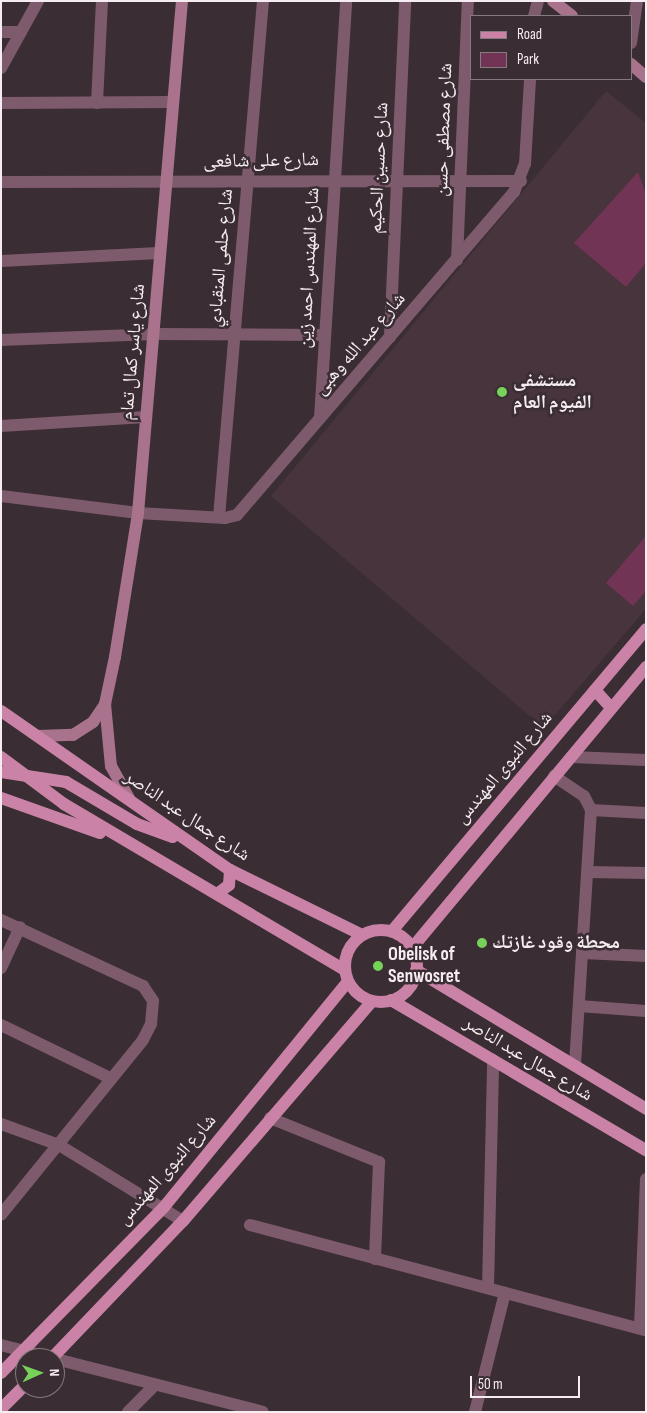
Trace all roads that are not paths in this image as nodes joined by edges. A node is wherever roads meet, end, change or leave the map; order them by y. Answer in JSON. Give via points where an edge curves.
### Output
{"nodes":[{"id":1,"x":38,"y":1,"type":"edge"},
{"id":2,"x":102,"y":1,"type":"edge"},
{"id":3,"x":182,"y":1,"type":"edge"},
{"id":4,"x":263,"y":1,"type":"edge"},
{"id":5,"x":346,"y":1,"type":"edge"},
{"id":6,"x":406,"y":1,"type":"edge"},
{"id":7,"x":468,"y":1,"type":"edge"},
{"id":8,"x":538,"y":1,"type":"edge"},
{"id":9,"x":553,"y":1,"type":"edge"},
{"id":10,"x":637,"y":1,"type":"edge"},
{"id":11,"x":534,"y":15,"type":"edge"},
{"id":12,"x":571,"y":15,"type":"edge"},
{"id":13,"x":1,"y":32,"type":"edge"},
{"id":14,"x":21,"y":32,"type":"junction"},
{"id":15,"x":632,"y":36,"type":"edge"},
{"id":16,"x":632,"y":65,"type":"edge"},
{"id":17,"x":1,"y":68,"type":"edge"},
{"id":18,"x":646,"y":77,"type":"edge"},
{"id":19,"x":530,"y":80,"type":"edge"},
{"id":20,"x":97,"y":102,"type":"junction"},
{"id":21,"x":171,"y":102,"type":"junction"},
{"id":22,"x":1,"y":103,"type":"edge"},
{"id":23,"x":332,"y":178,"type":"junction"},
{"id":24,"x":247,"y":179,"type":"junction"},
{"id":25,"x":397,"y":180,"type":"junction"},
{"id":26,"x":165,"y":181,"type":"junction"},
{"id":27,"x":460,"y":181,"type":"junction"},
{"id":28,"x":521,"y":181,"type":"junction"},
{"id":29,"x":1,"y":182,"type":"edge"},
{"id":30,"x":159,"y":253,"type":"junction"},
{"id":31,"x":458,"y":260,"type":"junction"},
{"id":32,"x":1,"y":261,"type":"edge"},
{"id":33,"x":154,"y":334,"type":"junction"},
{"id":34,"x":234,"y":334,"type":"junction"},
{"id":35,"x":324,"y":335,"type":"junction"},
{"id":36,"x":390,"y":337,"type":"junction"},
{"id":37,"x":1,"y":340,"type":"edge"},
{"id":38,"x":146,"y":417,"type":"junction"},
{"id":39,"x":320,"y":418,"type":"junction"},
{"id":40,"x":1,"y":426,"type":"edge"},
{"id":41,"x":1,"y":496,"type":"edge"},
{"id":42,"x":138,"y":512,"type":"junction"},
{"id":43,"x":219,"y":517,"type":"junction"},
{"id":44,"x":646,"y":629,"type":"edge"},
{"id":45,"x":646,"y":667,"type":"edge"},
{"id":46,"x":595,"y":690,"type":"junction"},
{"id":47,"x":105,"y":704,"type":"junction"},
{"id":48,"x":611,"y":708,"type":"junction"},
{"id":49,"x":1,"y":711,"type":"edge"},
{"id":50,"x":38,"y":736,"type":"junction"},
{"id":51,"x":1,"y":757,"type":"edge"},
{"id":52,"x":571,"y":758,"type":"junction"},
{"id":53,"x":646,"y":760,"type":"edge"},
{"id":54,"x":1,"y":772,"type":"edge"},
{"id":55,"x":19,"y":772,"type":"junction"},
{"id":56,"x":554,"y":776,"type":"junction"},
{"id":57,"x":1,"y":798,"type":"edge"},
{"id":58,"x":131,"y":801,"type":"junction"},
{"id":59,"x":591,"y":810,"type":"junction"},
{"id":60,"x":646,"y":813,"type":"edge"},
{"id":61,"x":182,"y":840,"type":"junction"},
{"id":62,"x":138,"y":848,"type":"junction"},
{"id":63,"x":230,"y":870,"type":"junction"},
{"id":64,"x":588,"y":872,"type":"junction"},
{"id":65,"x":646,"y":873,"type":"edge"},
{"id":66,"x":217,"y":894,"type":"junction"},
{"id":67,"x":1,"y":920,"type":"edge"},
{"id":68,"x":20,"y":927,"type":"junction"},
{"id":69,"x":392,"y":931,"type":"junction"},
{"id":70,"x":362,"y":935,"type":"junction"},
{"id":71,"x":412,"y":948,"type":"junction"},
{"id":72,"x":582,"y":953,"type":"junction"},
{"id":73,"x":646,"y":956,"type":"edge"},
{"id":74,"x":1,"y":968,"type":"edge"},
{"id":75,"x":416,"y":970,"type":"junction"},
{"id":76,"x":346,"y":975,"type":"junction"},
{"id":77,"x":391,"y":1000,"type":"junction"},
{"id":78,"x":372,"y":1001,"type":"junction"},
{"id":79,"x":579,"y":1006,"type":"junction"},
{"id":80,"x":646,"y":1011,"type":"edge"},
{"id":81,"x":1,"y":1025,"type":"edge"},
{"id":82,"x":493,"y":1060,"type":"junction"},
{"id":83,"x":575,"y":1066,"type":"junction"},
{"id":84,"x":110,"y":1078,"type":"junction"},
{"id":85,"x":646,"y":1109,"type":"edge"},
{"id":86,"x":270,"y":1118,"type":"junction"},
{"id":87,"x":1,"y":1124,"type":"edge"},
{"id":88,"x":59,"y":1145,"type":"junction"},
{"id":89,"x":646,"y":1150,"type":"edge"},
{"id":90,"x":646,"y":1179,"type":"edge"},
{"id":91,"x":164,"y":1207,"type":"junction"},
{"id":92,"x":1,"y":1215,"type":"edge"},
{"id":93,"x":183,"y":1221,"type":"junction"},
{"id":94,"x":250,"y":1225,"type":"dead end"},
{"id":95,"x":375,"y":1259,"type":"junction"},
{"id":96,"x":488,"y":1288,"type":"junction"},
{"id":97,"x":504,"y":1292,"type":"junction"},
{"id":98,"x":643,"y":1329,"type":"edge"},
{"id":99,"x":1,"y":1345,"type":"edge"},
{"id":100,"x":15,"y":1348,"type":"edge"},
{"id":101,"x":27,"y":1348,"type":"edge"},
{"id":102,"x":61,"y":1348,"type":"edge"},
{"id":103,"x":15,"y":1360,"type":"edge"},
{"id":104,"x":65,"y":1361,"type":"edge"},
{"id":105,"x":1,"y":1373,"type":"edge"},
{"id":106,"x":154,"y":1386,"type":"junction"},
{"id":107,"x":15,"y":1395,"type":"edge"},
{"id":108,"x":1,"y":1409,"type":"edge"},
{"id":109,"x":128,"y":1412,"type":"edge"},
{"id":110,"x":263,"y":1412,"type":"edge"},
{"id":111,"x":475,"y":1412,"type":"edge"}],
"edges":[{"from":1,"to":14,"type":"street"},
{"from":2,"to":20,"type":"street"},
{"from":3,"to":21,"type":"street","name":"شارع ياسر كمال تمام"},
{"from":4,"to":24,"type":"street","name":"شارع حلمى المنقبادي"},
{"from":5,"to":23,"type":"street","name":"شارع المهندس احمد زين"},
{"from":6,"to":25,"type":"street","name":"شارع حسين الحكيم"},
{"from":7,"to":27,"type":"street","name":"شارع مصطفى حسن"},
{"from":8,"to":11,"type":"street"},
{"from":9,"to":12,"type":"street"},
{"from":10,"to":15,"type":"street"},
{"from":13,"to":14,"type":"street"},
{"from":14,"to":17,"type":"street"},
{"from":16,"to":18,"type":"street"},
{"from":19,"to":28,"type":"street"},
{"from":20,"to":21,"type":"street"},
{"from":20,"to":22,"type":"street"},
{"from":21,"to":26,"type":"street","name":"شارع ياسر كمال تمام"},
{"from":23,"to":24,"type":"street","name":"شارع على شافعى"},
{"from":23,"to":25,"type":"street","name":"شارع على شافعى"},
{"from":23,"to":35,"type":"street","name":"شارع المهندس احمد زين"},
{"from":24,"to":26,"type":"street","name":"شارع على شافعى"},
{"from":24,"to":34,"type":"street","name":"شارع حلمى المنقبادي"},
{"from":25,"to":27,"type":"street","name":"شارع على شافعى"},
{"from":25,"to":36,"type":"street","name":"شارع حسين الحكيم"},
{"from":26,"to":29,"type":"street","name":"شارع على شافعى"},
{"from":26,"to":30,"type":"street","name":"شارع ياسر كمال تمام"},
{"from":27,"to":28,"type":"street","name":"شارع على شافعى"},
{"from":27,"to":31,"type":"street","name":"شارع مصطفى حسن"},
{"from":28,"to":31,"type":"street","name":"شارع عبد الله وهبى"},
{"from":30,"to":32,"type":"street"},
{"from":30,"to":33,"type":"street","name":"شارع ياسر كمال تمام"},
{"from":31,"to":36,"type":"street","name":"شارع عبد الله وهبى"},
{"from":33,"to":34,"type":"street"},
{"from":33,"to":37,"type":"street"},
{"from":33,"to":38,"type":"street","name":"شارع ياسر كمال تمام"},
{"from":34,"to":35,"type":"street"},
{"from":34,"to":43,"type":"street","name":"شارع حلمى المنقبادي"},
{"from":35,"to":39,"type":"street","name":"شارع المهندس احمد زين"},
{"from":36,"to":39,"type":"street","name":"شارع عبد الله وهبى"},
{"from":38,"to":40,"type":"street"},
{"from":38,"to":42,"type":"street","name":"شارع ياسر كمال تمام"},
{"from":39,"to":43,"type":"street","name":"شارع عبد الله وهبى","via":[[241,512]]},
{"from":41,"to":42,"type":"street","name":"شارع عبد الله وهبى"},
{"from":42,"to":43,"type":"street","name":"شارع عبد الله وهبى"},
{"from":42,"to":47,"type":"street","name":"شارع ياسر كمال تمام"},
{"from":44,"to":46,"type":"main road","name":"شارع النبوى المهندس"},
{"from":45,"to":48,"type":"main road"},
{"from":46,"to":48,"type":"main road"},
{"from":46,"to":69,"type":"main road","name":"شارع النبوى المهندس"},
{"from":47,"to":50,"type":"street","name":"شارع ياسر كمال تمام","via":[[93,722],[73,735]]},
{"from":47,"to":58,"type":"street","name":"شارع ياسر كمال تمام","via":[[111,766]]},
{"from":48,"to":52,"type":"main road"},
{"from":49,"to":50,"type":"main road","name":"شارع جمال عبد الناصر"},
{"from":50,"to":58,"type":"main road","name":"شارع جمال عبد الناصر"},
{"from":51,"to":55,"type":"main road"},
{"from":52,"to":53,"type":"street"},
{"from":52,"to":56,"type":"main road"},
{"from":54,"to":55,"type":"main road"},
{"from":55,"to":61,"type":"main road","via":[[66,782],[138,824]]},
{"from":55,"to":62,"type":"main road","via":[[64,804]]},
{"from":56,"to":59,"type":"street","via":[[584,796]]},
{"from":56,"to":71,"type":"main road"},
{"from":57,"to":62,"type":"main road"},
{"from":58,"to":61,"type":"main road","name":"شارع جمال عبد الناصر"},
{"from":59,"to":60,"type":"street"},
{"from":59,"to":64,"type":"street"},
{"from":61,"to":63,"type":"main road","name":"شارع جمال عبد الناصر"},
{"from":62,"to":66,"type":"main road"},
{"from":63,"to":66,"type":"main road","via":[[230,885]]},
{"from":63,"to":70,"type":"main road","name":"شارع جمال عبد الناصر"},
{"from":64,"to":65,"type":"street"},
{"from":64,"to":72,"type":"street"},
{"from":66,"to":76,"type":"main road"},
{"from":67,"to":68,"type":"street"},
{"from":68,"to":74,"type":"street"},
{"from":68,"to":84,"type":"street","via":[[150,993],[153,1013],[148,1032]]},
{"from":69,"to":70,"type":"main road","via":[[377,930]]},
{"from":69,"to":71,"type":"main road"},
{"from":70,"to":76,"type":"main road","via":[[348,950]]},
{"from":71,"to":75,"type":"main road"},
{"from":72,"to":73,"type":"street"},
{"from":72,"to":79,"type":"street"},
{"from":75,"to":77,"type":"main road","via":[[408,989]]},
{"from":75,"to":83,"type":"main road","name":"شارع جمال عبد الناصر"},
{"from":76,"to":78,"type":"main road","via":[[362,997]]},
{"from":76,"to":91,"type":"main road","name":"شارع النبوى المهندس"},
{"from":77,"to":78,"type":"main road"},
{"from":77,"to":82,"type":"main road","name":"شارع جمال عبد الناصر"},
{"from":78,"to":86,"type":"main road"},
{"from":79,"to":80,"type":"street"},
{"from":79,"to":83,"type":"street"},
{"from":81,"to":84,"type":"street"},
{"from":82,"to":89,"type":"main road","name":"شارع جمال عبد الناصر"},
{"from":82,"to":96,"type":"street"},
{"from":83,"to":85,"type":"main road","name":"شارع جمال عبد الناصر"},
{"from":84,"to":88,"type":"street"},
{"from":86,"to":93,"type":"main road"},
{"from":86,"to":95,"type":"street","via":[[379,1162]]},
{"from":87,"to":88,"type":"street"},
{"from":88,"to":91,"type":"street"},
{"from":88,"to":92,"type":"street"},
{"from":90,"to":98,"type":"street"},
{"from":91,"to":93,"type":"street"},
{"from":91,"to":101,"type":"main road","name":"شارع النبوى المهندس"},
{"from":93,"to":102,"type":"main road"},
{"from":94,"to":95,"type":"street"},
{"from":95,"to":96,"type":"street"},
{"from":96,"to":97,"type":"street"},
{"from":97,"to":98,"type":"street"},
{"from":97,"to":111,"type":"street"},
{"from":99,"to":100,"type":"street"},
{"from":103,"to":105,"type":"main road","name":"شارع النبوى المهندس"},
{"from":104,"to":106,"type":"street"},
{"from":106,"to":109,"type":"street"},
{"from":106,"to":110,"type":"street"},
{"from":107,"to":108,"type":"main road"}]}
